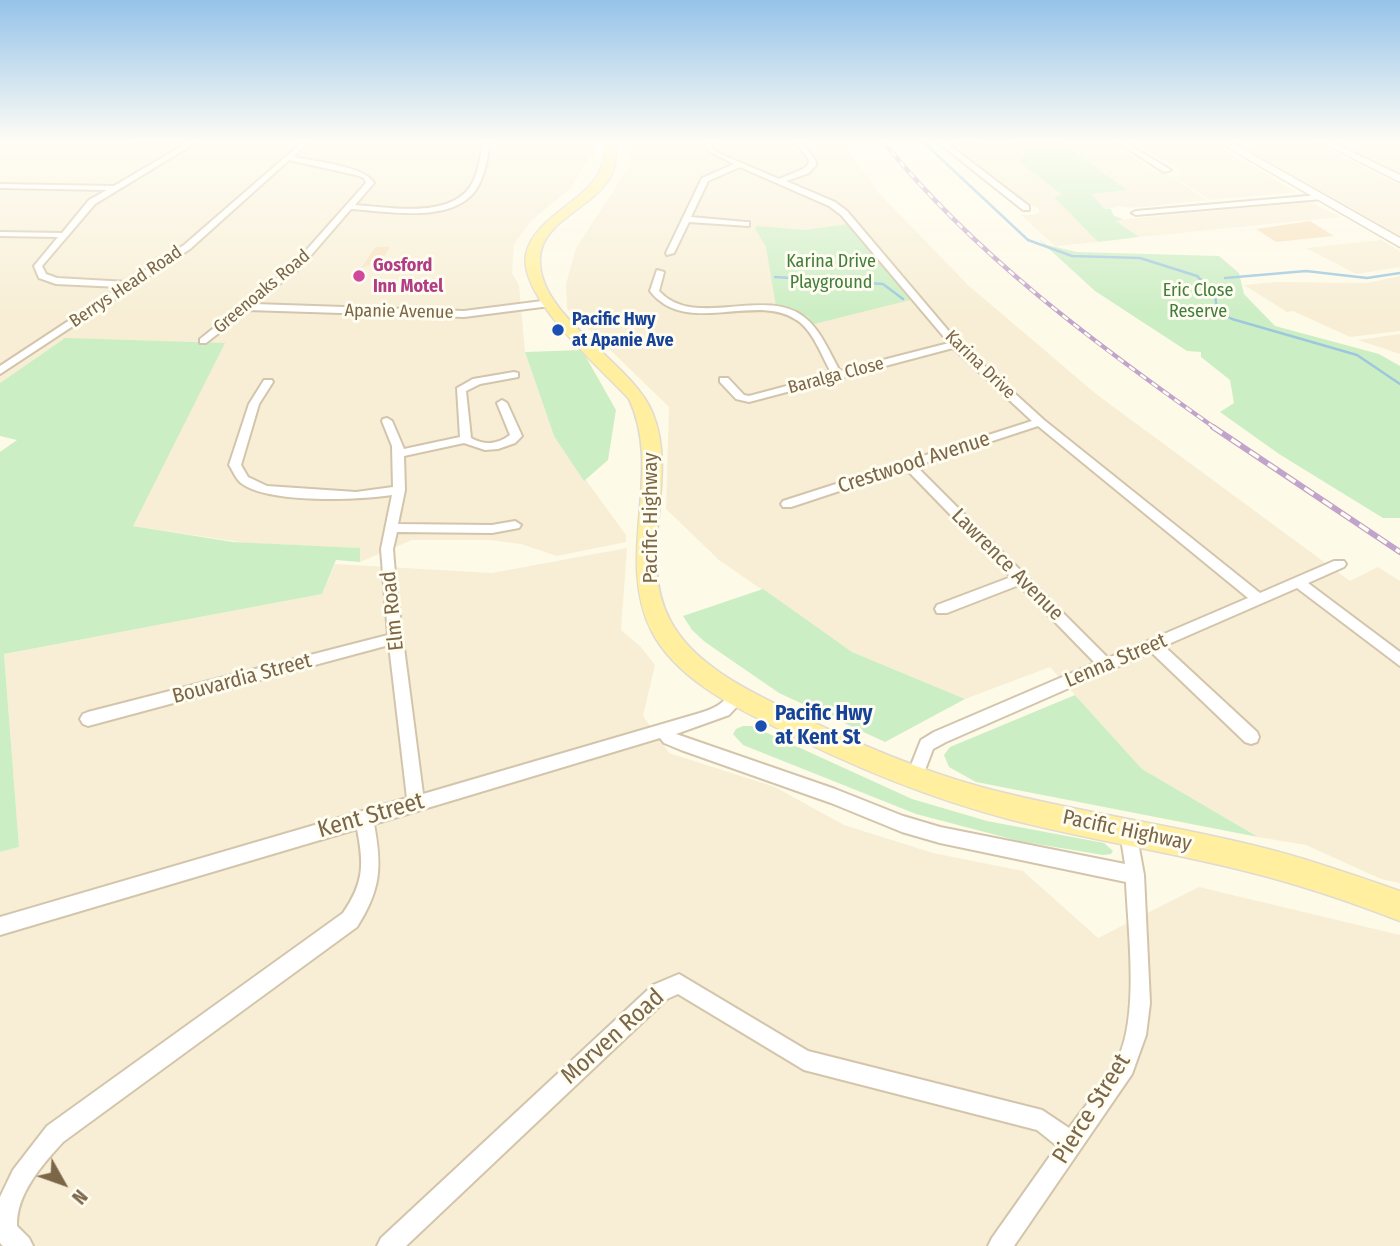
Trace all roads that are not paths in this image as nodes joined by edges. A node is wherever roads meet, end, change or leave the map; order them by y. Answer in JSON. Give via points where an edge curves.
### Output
{"nodes":[{"id":1,"x":98,"y":198,"type":"edge"},
{"id":2,"x":242,"y":198,"type":"edge"},
{"id":3,"x":359,"y":198,"type":"edge"},
{"id":4,"x":463,"y":198,"type":"edge"},
{"id":5,"x":583,"y":198,"type":"edge"},
{"id":6,"x":698,"y":198,"type":"edge"},
{"id":7,"x":819,"y":198,"type":"edge"},
{"id":8,"x":1013,"y":198,"type":"edge"},
{"id":9,"x":1308,"y":198,"type":"edge"},
{"id":10,"x":1322,"y":198,"type":"edge"},
{"id":11,"x":351,"y":207,"type":"junction"},
{"id":12,"x":1026,"y":208,"type":"dead end"},
{"id":13,"x":1136,"y":214,"type":"dead end"},
{"id":14,"x":687,"y":219,"type":"junction"},
{"id":15,"x":746,"y":225,"type":"dead end"},
{"id":16,"x":0,"y":234,"type":"edge"},
{"id":17,"x":63,"y":235,"type":"junction"},
{"id":18,"x":1400,"y":243,"type":"edge"},
{"id":19,"x":670,"y":253,"type":"dead end"},
{"id":20,"x":660,"y":272,"type":"dead end"},
{"id":21,"x":131,"y":285,"type":"junction"},
{"id":22,"x":550,"y":303,"type":"junction"},
{"id":23,"x":247,"y":307,"type":"junction"},
{"id":24,"x":203,"y":341,"type":"dead end"},
{"id":25,"x":955,"y":344,"type":"junction"},
{"id":26,"x":0,"y":371,"type":"edge"},
{"id":27,"x":514,"y":375,"type":"dead end"},
{"id":28,"x":838,"y":376,"type":"junction"},
{"id":29,"x":724,"y":380,"type":"dead end"},
{"id":30,"x":268,"y":382,"type":"dead end"},
{"id":31,"x":502,"y":403,"type":"dead end"},
{"id":32,"x":387,"y":421,"type":"dead end"},
{"id":33,"x":1040,"y":422,"type":"junction"},
{"id":34,"x":466,"y":439,"type":"junction"},
{"id":35,"x":398,"y":454,"type":"junction"},
{"id":36,"x":908,"y":465,"type":"junction"},
{"id":37,"x":399,"y":490,"type":"junction"},
{"id":38,"x":787,"y":504,"type":"dead end"},
{"id":39,"x":515,"y":525,"type":"dead end"},
{"id":40,"x":392,"y":528,"type":"junction"},
{"id":41,"x":1339,"y":564,"type":"dead end"},
{"id":42,"x":1021,"y":579,"type":"junction"},
{"id":43,"x":1298,"y":582,"type":"junction"},
{"id":44,"x":1258,"y":599,"type":"junction"},
{"id":45,"x":942,"y":608,"type":"dead end"},
{"id":46,"x":396,"y":639,"type":"junction"},
{"id":47,"x":1153,"y":645,"type":"junction"},
{"id":48,"x":1400,"y":660,"type":"edge"},
{"id":49,"x":1106,"y":665,"type":"junction"},
{"id":50,"x":738,"y":697,"type":"junction"},
{"id":51,"x":88,"y":719,"type":"dead end"},
{"id":52,"x":663,"y":730,"type":"junction"},
{"id":53,"x":1251,"y":737,"type":"dead end"},
{"id":54,"x":914,"y":778,"type":"junction"},
{"id":55,"x":416,"y":803,"type":"junction"},
{"id":56,"x":364,"y":818,"type":"junction"},
{"id":57,"x":1129,"y":832,"type":"junction"},
{"id":58,"x":1135,"y":875,"type":"junction"},
{"id":59,"x":1400,"y":906,"type":"edge"},
{"id":60,"x":0,"y":926,"type":"edge"},
{"id":61,"x":1073,"y":1144,"type":"junction"},
{"id":62,"x":21,"y":1246,"type":"edge"},
{"id":63,"x":389,"y":1246,"type":"edge"},
{"id":64,"x":1000,"y":1246,"type":"edge"}],
"edges":[{"from":1,"to":17,"type":"street"},
{"from":2,"to":21,"type":"street","name":"Berrys Head Road","via":[[187,247]]},
{"from":3,"to":11,"type":"street","name":"Greenoaks Road"},
{"from":4,"to":11,"type":"street","via":[[456,205],[430,210]]},
{"from":5,"to":22,"type":"main road","name":"Pacific Highway","via":[[545,231],[531,253],[539,285]]},
{"from":6,"to":14,"type":"street"},
{"from":7,"to":25,"type":"street","name":"Karina Drive","via":[[844,213]]},
{"from":8,"to":12,"type":"street"},
{"from":9,"to":13,"type":"street"},
{"from":10,"to":18,"type":"main road"},
{"from":11,"to":23,"type":"street","name":"Greenoaks Road","via":[[297,267]]},
{"from":14,"to":15,"type":"street"},
{"from":14,"to":19,"type":"street"},
{"from":16,"to":17,"type":"street"},
{"from":17,"to":21,"type":"street","via":[[40,262],[42,276],[56,281]]},
{"from":20,"to":28,"type":"street","via":[[654,291],[668,305],[777,310],[798,317]]},
{"from":21,"to":26,"type":"street","name":"Berrys Head Road"},
{"from":22,"to":23,"type":"street","name":"Apanie Avenue","via":[[464,314]]},
{"from":22,"to":50,"type":"main road","name":"Pacific Highway","via":[[637,397],[645,415],[651,442],[647,574],[662,629],[692,662]]},
{"from":23,"to":24,"type":"street","name":"Greenoaks Road"},
{"from":25,"to":28,"type":"street","name":"Baralga Close"},
{"from":25,"to":33,"type":"street","name":"Karina Drive"},
{"from":27,"to":34,"type":"street","via":[[477,381],[461,390]]},
{"from":28,"to":29,"type":"street","name":"Baralga Close","via":[[749,399],[740,397]]},
{"from":30,"to":37,"type":"street","via":[[254,404],[235,465],[244,480],[278,491],[356,496]]},
{"from":31,"to":34,"type":"street","via":[[516,436],[513,439],[478,447]]},
{"from":32,"to":35,"type":"street","name":"Elm Road"},
{"from":33,"to":36,"type":"street","name":"Crestwood Avenue"},
{"from":33,"to":44,"type":"street","name":"Karina Drive"},
{"from":34,"to":35,"type":"street"},
{"from":35,"to":37,"type":"street","name":"Elm Road"},
{"from":36,"to":38,"type":"street","name":"Crestwood Avenue"},
{"from":36,"to":42,"type":"street","name":"Lawrence Avenue"},
{"from":37,"to":40,"type":"street","name":"Elm Road"},
{"from":39,"to":40,"type":"street"},
{"from":40,"to":46,"type":"street","name":"Elm Road","via":[[387,550]]},
{"from":41,"to":43,"type":"street","name":"Lenna Street"},
{"from":42,"to":45,"type":"street"},
{"from":42,"to":49,"type":"street","name":"Lawrence Avenue"},
{"from":43,"to":44,"type":"street","name":"Lenna Street"},
{"from":43,"to":48,"type":"street"},
{"from":44,"to":47,"type":"street","name":"Lenna Street"},
{"from":46,"to":51,"type":"street","name":"Bouvardia Street"},
{"from":46,"to":55,"type":"street","name":"Elm Road"},
{"from":47,"to":49,"type":"street","name":"Lenna Street"},
{"from":47,"to":53,"type":"street"},
{"from":49,"to":54,"type":"street","name":"Lenna Street","via":[[940,737],[927,746]]},
{"from":50,"to":52,"type":"street","name":"Kent Street","via":[[724,710]]},
{"from":50,"to":54,"type":"main road","name":"Pacific Highway"},
{"from":52,"to":55,"type":"street","name":"Kent Street"},
{"from":52,"to":58,"type":"street","name":"Pacific Highway","via":[[687,746],[902,824],[980,845]]},
{"from":54,"to":57,"type":"main road","name":"Pacific Highway","via":[[1011,807]]},
{"from":55,"to":56,"type":"street","name":"Kent Street"},
{"from":56,"to":60,"type":"street","name":"Kent Street"},
{"from":56,"to":62,"type":"street","via":[[371,878],[366,898],[350,920],[55,1134],[26,1165],[7,1200],[2,1217],[6,1232]]},
{"from":57,"to":58,"type":"street","name":"Pierce Street"},
{"from":57,"to":59,"type":"main road","name":"Pacific Highway","via":[[1272,864]]},
{"from":58,"to":61,"type":"street","name":"Pierce Street","via":[[1140,1003],[1136,1035],[1125,1067]]},
{"from":61,"to":63,"type":"street","name":"Morven Road","via":[[1042,1121],[804,1060],[679,984],[660,992]]},
{"from":61,"to":64,"type":"street","name":"Pierce Street"}]}
